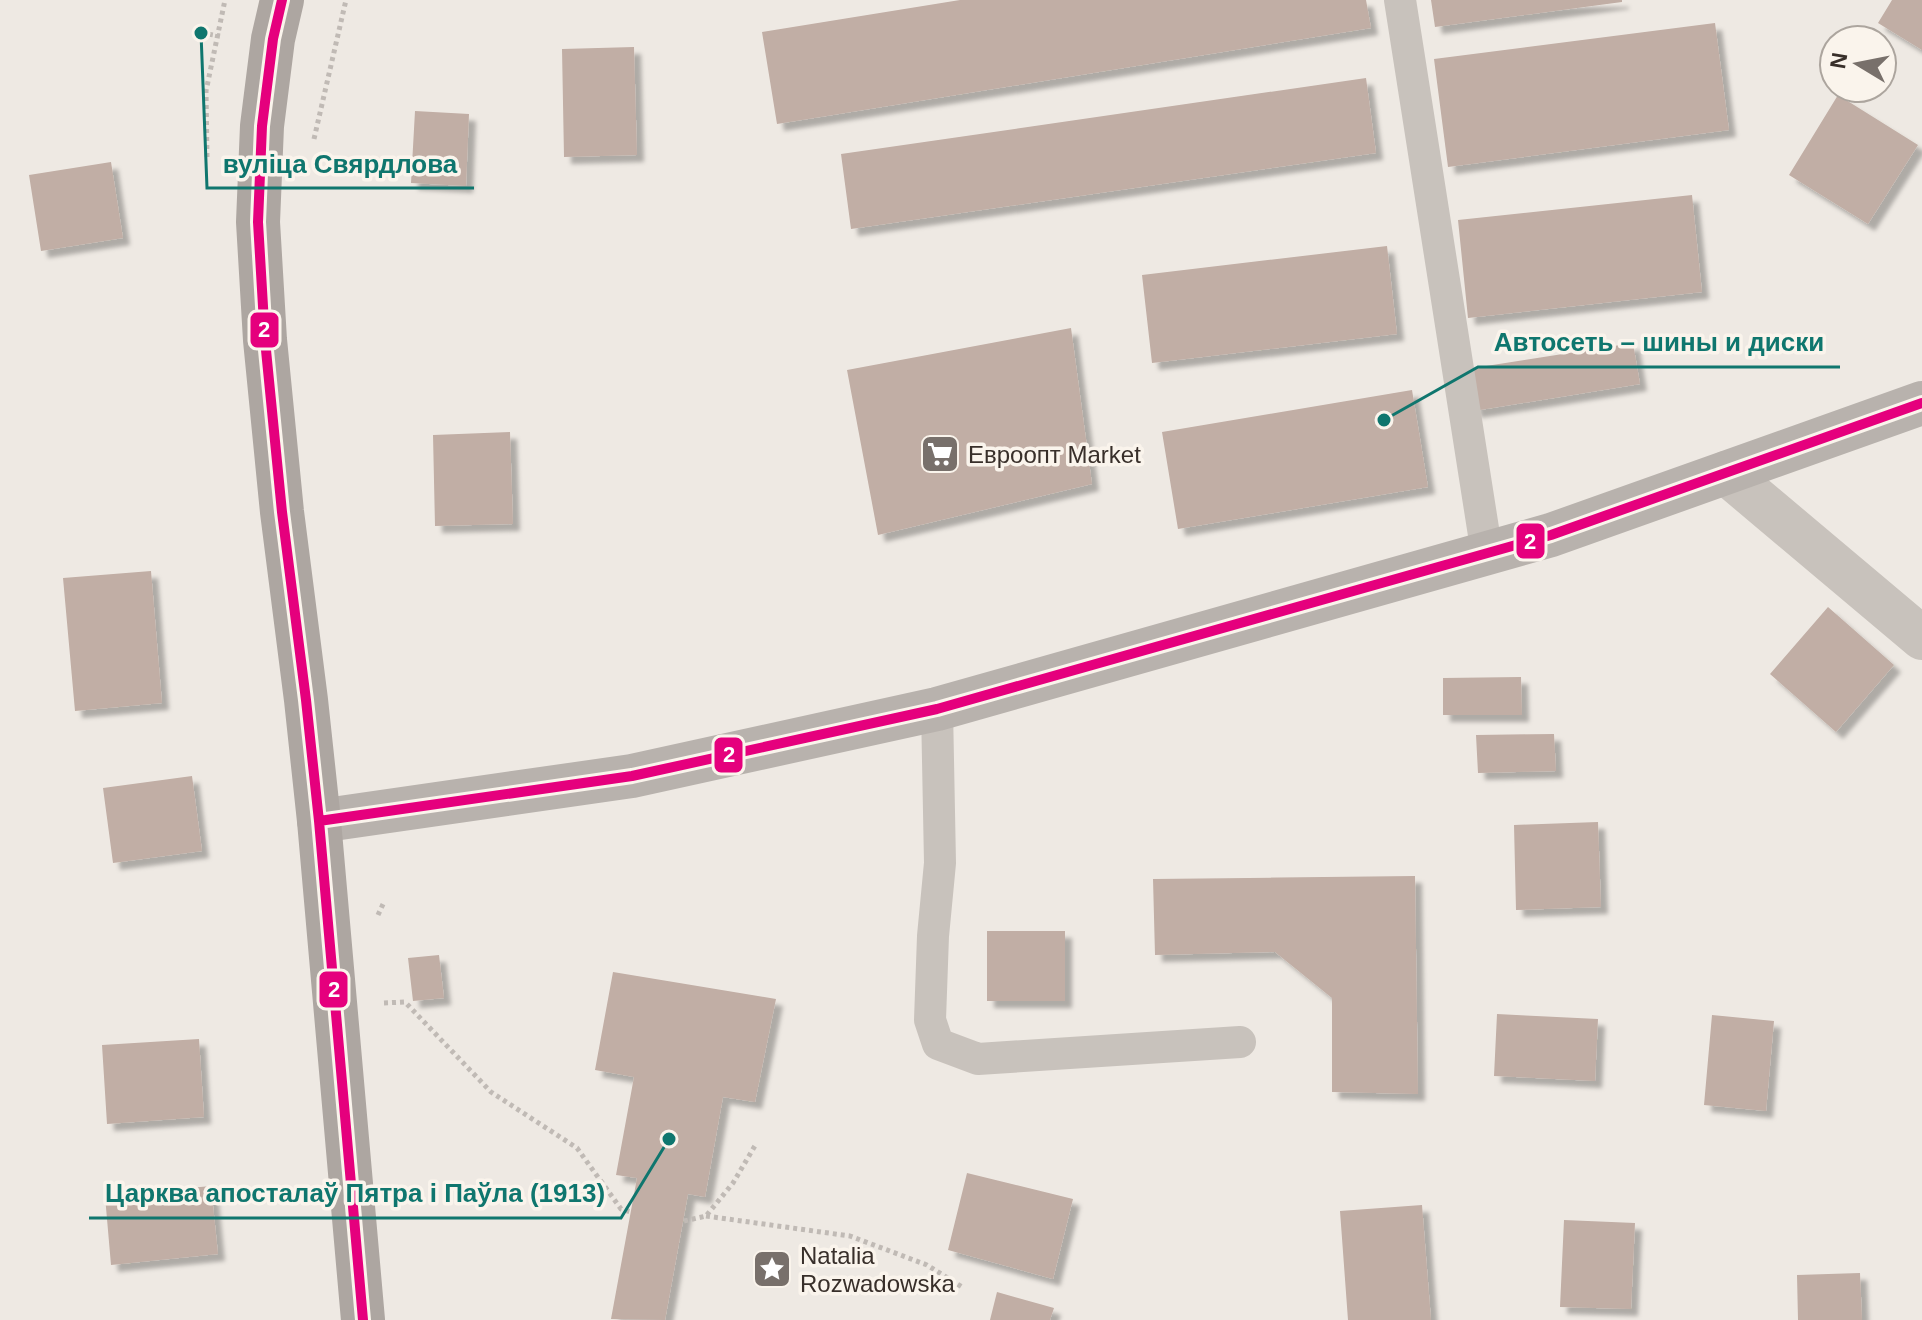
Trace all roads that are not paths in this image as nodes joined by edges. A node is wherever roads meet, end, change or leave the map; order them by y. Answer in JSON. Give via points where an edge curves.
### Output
{"nodes":[{"id":1,"x":282,"y":0,"type":"edge"},
{"id":2,"x":1400,"y":0,"type":"edge"},
{"id":3,"x":1922,"y":403,"type":"edge"},
{"id":4,"x":1726,"y":473,"type":"junction"},
{"id":5,"x":1487,"y":554,"type":"junction"},
{"id":6,"x":1922,"y":638,"type":"edge"},
{"id":7,"x":937,"y":709,"type":"junction"},
{"id":8,"x":319,"y":821,"type":"junction"},
{"id":9,"x":1240,"y":1042,"type":"dead end"},
{"id":10,"x":363,"y":1320,"type":"edge"}],
"edges":[{"from":1,"to":8,"type":"main road","via":[[262,126],[258,222],[276,449]]},
{"from":2,"to":5,"type":"lane"},
{"from":3,"to":4,"type":"main road"},
{"from":4,"to":5,"type":"main road"},
{"from":4,"to":6,"type":"street"},
{"from":5,"to":7,"type":"main road"},
{"from":7,"to":8,"type":"main road","via":[[632,776]]},
{"from":7,"to":9,"type":"lane","via":[[940,863],[930,1020],[938,1044],[978,1059]]},
{"from":8,"to":10,"type":"main road"}]}
